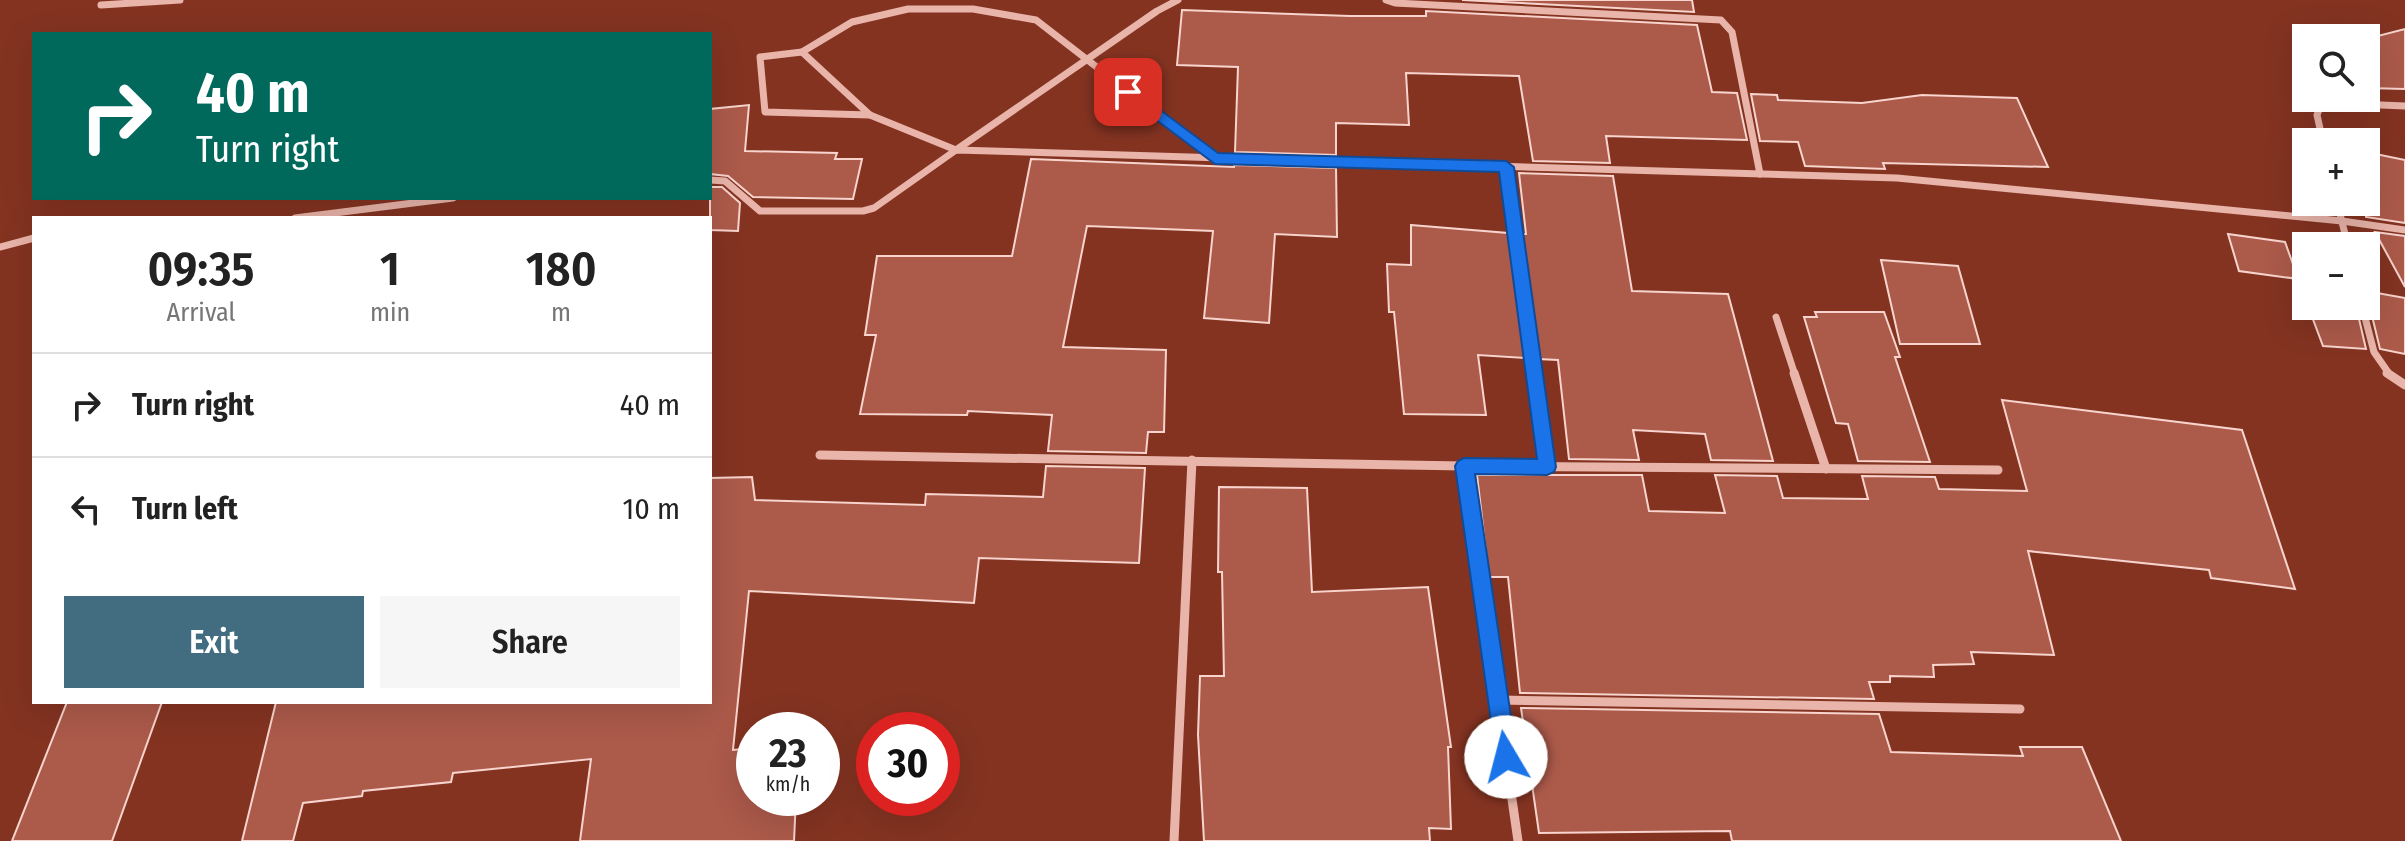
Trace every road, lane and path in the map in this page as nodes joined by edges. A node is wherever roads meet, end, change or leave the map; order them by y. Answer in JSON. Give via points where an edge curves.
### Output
{"nodes":[{"id":1,"x":180,"y":0,"type":"edge"},
{"id":2,"x":1178,"y":0,"type":"edge"},
{"id":3,"x":1386,"y":0,"type":"edge"},
{"id":4,"x":1503,"y":0,"type":"edge"},
{"id":5,"x":101,"y":5,"type":"dead end"},
{"id":6,"x":1504,"y":9,"type":"junction"},
{"id":7,"x":802,"y":52,"type":"junction"},
{"id":8,"x":1085,"y":58,"type":"junction"},
{"id":9,"x":2405,"y":106,"type":"edge"},
{"id":10,"x":870,"y":115,"type":"junction"},
{"id":11,"x":2320,"y":128,"type":"edge"},
{"id":12,"x":956,"y":150,"type":"junction"},
{"id":13,"x":1215,"y":158,"type":"junction"},
{"id":14,"x":1506,"y":167,"type":"junction"},
{"id":15,"x":1760,"y":174,"type":"junction"},
{"id":16,"x":712,"y":180,"type":"edge"},
{"id":17,"x":437,"y":200,"type":"edge"},
{"id":18,"x":311,"y":216,"type":"edge"},
{"id":19,"x":2341,"y":216,"type":"edge"},
{"id":20,"x":2342,"y":221,"type":"junction"},
{"id":21,"x":2405,"y":230,"type":"edge"},
{"id":22,"x":2345,"y":232,"type":"edge"},
{"id":23,"x":32,"y":239,"type":"edge"},
{"id":24,"x":0,"y":247,"type":"edge"},
{"id":25,"x":1776,"y":317,"type":"dead end"},
{"id":26,"x":2365,"y":320,"type":"edge"},
{"id":27,"x":2405,"y":385,"type":"edge"},
{"id":28,"x":820,"y":455,"type":"dead end"},
{"id":29,"x":1192,"y":460,"type":"junction"},
{"id":30,"x":1464,"y":466,"type":"junction"},
{"id":31,"x":1547,"y":467,"type":"junction"},
{"id":32,"x":1826,"y":469,"type":"junction"},
{"id":33,"x":1998,"y":470,"type":"dead end"},
{"id":34,"x":1498,"y":700,"type":"junction"},
{"id":35,"x":2020,"y":709,"type":"dead end"},
{"id":36,"x":1174,"y":841,"type":"edge"},
{"id":37,"x":1518,"y":841,"type":"edge"}],
"edges":[{"from":1,"to":5,"type":"street"},
{"from":2,"to":8,"type":"street"},
{"from":3,"to":6,"type":"street"},
{"from":4,"to":6,"type":"street"},
{"from":6,"to":15,"type":"street","via":[[1721,20],[1732,32]]},
{"from":7,"to":8,"type":"street","via":[[852,22],[908,9],[973,9],[1036,20]]},
{"from":7,"to":10,"type":"street"},
{"from":7,"to":10,"type":"street","via":[[760,57],[765,112]]},
{"from":8,"to":12,"type":"street"},
{"from":8,"to":13,"type":"street"},
{"from":9,"to":11,"type":"street","via":[[2334,103],[2320,107]]},
{"from":10,"to":12,"type":"street"},
{"from":12,"to":13,"type":"street"},
{"from":12,"to":16,"type":"street","via":[[863,211],[760,211],[725,181]]},
{"from":13,"to":14,"type":"street"},
{"from":14,"to":15,"type":"street"},
{"from":14,"to":31,"type":"street"},
{"from":15,"to":20,"type":"street","via":[[1897,178]]},
{"from":17,"to":18,"type":"street"},
{"from":19,"to":20,"type":"street"},
{"from":20,"to":21,"type":"street"},
{"from":20,"to":22,"type":"street"},
{"from":23,"to":24,"type":"street"},
{"from":25,"to":32,"type":"street"},
{"from":26,"to":27,"type":"street","via":[[2376,363]]},
{"from":28,"to":29,"type":"street"},
{"from":29,"to":30,"type":"street"},
{"from":29,"to":36,"type":"street"},
{"from":30,"to":31,"type":"street"},
{"from":30,"to":34,"type":"street"},
{"from":31,"to":32,"type":"street"},
{"from":32,"to":33,"type":"street"},
{"from":34,"to":35,"type":"street"},
{"from":34,"to":37,"type":"street"}]}
